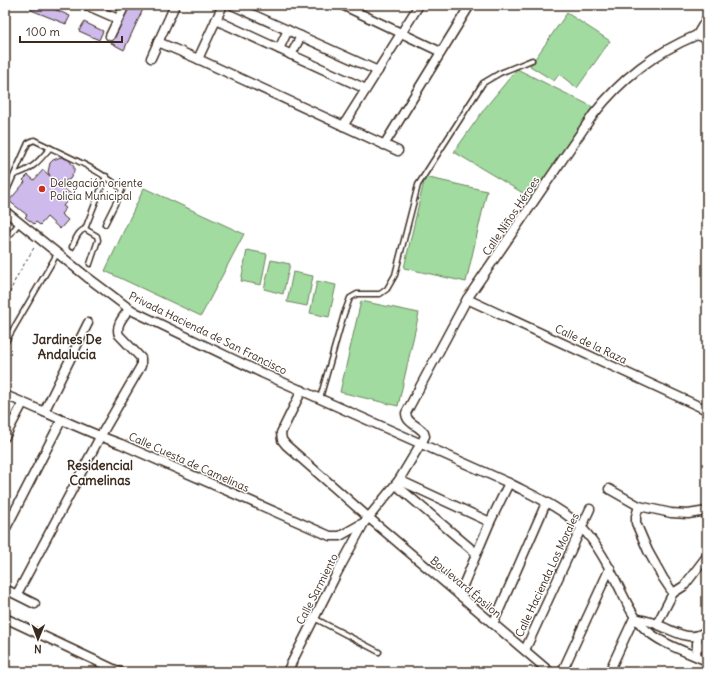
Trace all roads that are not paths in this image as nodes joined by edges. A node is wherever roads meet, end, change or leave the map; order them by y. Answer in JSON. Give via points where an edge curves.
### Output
{"nodes":[{"id":1,"x":86,"y":5,"type":"edge"},
{"id":2,"x":125,"y":5,"type":"edge"},
{"id":3,"x":175,"y":5,"type":"edge"},
{"id":4,"x":223,"y":5,"type":"edge"},
{"id":5,"x":232,"y":5,"type":"edge"},
{"id":6,"x":342,"y":5,"type":"edge"},
{"id":7,"x":470,"y":5,"type":"edge"},
{"id":8,"x":416,"y":6,"type":"edge"},
{"id":9,"x":707,"y":18,"type":"edge"},
{"id":10,"x":118,"y":19,"type":"junction"},
{"id":11,"x":216,"y":20,"type":"junction"},
{"id":12,"x":288,"y":30,"type":"junction"},
{"id":13,"x":402,"y":33,"type":"junction"},
{"id":14,"x":110,"y":36,"type":"dead end"},
{"id":15,"x":301,"y":36,"type":"junction"},
{"id":16,"x":697,"y":36,"type":"junction"},
{"id":17,"x":707,"y":39,"type":"edge"},
{"id":18,"x":158,"y":42,"type":"junction"},
{"id":19,"x":279,"y":49,"type":"junction"},
{"id":20,"x":441,"y":52,"type":"junction"},
{"id":21,"x":291,"y":55,"type":"junction"},
{"id":22,"x":151,"y":58,"type":"dead end"},
{"id":23,"x":198,"y":59,"type":"junction"},
{"id":24,"x":532,"y":60,"type":"dead end"},
{"id":25,"x":378,"y":71,"type":"junction"},
{"id":26,"x":366,"y":89,"type":"junction"},
{"id":27,"x":342,"y":126,"type":"junction"},
{"id":28,"x":384,"y":145,"type":"junction"},
{"id":29,"x":50,"y":148,"type":"junction"},
{"id":30,"x":398,"y":151,"type":"dead end"},
{"id":31,"x":14,"y":175,"type":"junction"},
{"id":32,"x":106,"y":176,"type":"junction"},
{"id":33,"x":5,"y":195,"type":"edge"},
{"id":34,"x":5,"y":210,"type":"edge"},
{"id":35,"x":19,"y":222,"type":"junction"},
{"id":36,"x":105,"y":224,"type":"dead end"},
{"id":37,"x":85,"y":229,"type":"junction"},
{"id":38,"x":5,"y":241,"type":"edge"},
{"id":39,"x":72,"y":246,"type":"dead end"},
{"id":40,"x":58,"y":253,"type":"junction"},
{"id":41,"x":90,"y":264,"type":"dead end"},
{"id":42,"x":467,"y":299,"type":"junction"},
{"id":43,"x":129,"y":309,"type":"junction"},
{"id":44,"x":88,"y":323,"type":"dead end"},
{"id":45,"x":5,"y":343,"type":"edge"},
{"id":46,"x":302,"y":390,"type":"junction"},
{"id":47,"x":5,"y":395,"type":"edge"},
{"id":48,"x":320,"y":398,"type":"junction"},
{"id":49,"x":23,"y":403,"type":"junction"},
{"id":50,"x":707,"y":410,"type":"edge"},
{"id":51,"x":44,"y":412,"type":"junction"},
{"id":52,"x":61,"y":421,"type":"junction"},
{"id":53,"x":5,"y":437,"type":"edge"},
{"id":54,"x":100,"y":437,"type":"junction"},
{"id":55,"x":421,"y":443,"type":"junction"},
{"id":56,"x":398,"y":482,"type":"junction"},
{"id":57,"x":509,"y":483,"type":"junction"},
{"id":58,"x":609,"y":489,"type":"dead end"},
{"id":59,"x":546,"y":503,"type":"junction"},
{"id":60,"x":639,"y":506,"type":"junction"},
{"id":61,"x":590,"y":509,"type":"dead end"},
{"id":62,"x":707,"y":511,"type":"edge"},
{"id":63,"x":366,"y":521,"type":"junction"},
{"id":64,"x":490,"y":522,"type":"junction"},
{"id":65,"x":581,"y":528,"type":"junction"},
{"id":66,"x":5,"y":530,"type":"edge"},
{"id":67,"x":476,"y":553,"type":"junction"},
{"id":68,"x":707,"y":556,"type":"edge"},
{"id":69,"x":610,"y":568,"type":"junction"},
{"id":70,"x":5,"y":589,"type":"edge"},
{"id":71,"x":673,"y":593,"type":"junction"},
{"id":72,"x":17,"y":594,"type":"junction"},
{"id":73,"x":459,"y":595,"type":"junction"},
{"id":74,"x":36,"y":604,"type":"dead end"},
{"id":75,"x":5,"y":618,"type":"edge"},
{"id":76,"x":314,"y":618,"type":"junction"},
{"id":77,"x":634,"y":618,"type":"junction"},
{"id":78,"x":493,"y":624,"type":"junction"},
{"id":79,"x":657,"y":624,"type":"junction"},
{"id":80,"x":707,"y":630,"type":"edge"},
{"id":81,"x":698,"y":640,"type":"junction"},
{"id":82,"x":707,"y":648,"type":"edge"},
{"id":83,"x":525,"y":650,"type":"junction"},
{"id":84,"x":379,"y":652,"type":"dead end"},
{"id":85,"x":696,"y":656,"type":"junction"},
{"id":86,"x":707,"y":661,"type":"edge"},
{"id":87,"x":120,"y":672,"type":"edge"},
{"id":88,"x":287,"y":672,"type":"edge"},
{"id":89,"x":550,"y":672,"type":"edge"},
{"id":90,"x":562,"y":672,"type":"edge"},
{"id":91,"x":609,"y":672,"type":"edge"}],
"edges":[{"from":1,"to":10,"type":"street"},
{"from":2,"to":10,"type":"street"},
{"from":3,"to":18,"type":"street"},
{"from":4,"to":11,"type":"street"},
{"from":5,"to":12,"type":"street"},
{"from":6,"to":13,"type":"street"},
{"from":7,"to":20,"type":"street"},
{"from":8,"to":13,"type":"street"},
{"from":9,"to":16,"type":"street"},
{"from":10,"to":14,"type":"street"},
{"from":11,"to":19,"type":"street"},
{"from":11,"to":23,"type":"street"},
{"from":12,"to":15,"type":"street"},
{"from":12,"to":19,"type":"street"},
{"from":13,"to":20,"type":"street"},
{"from":13,"to":25,"type":"street"},
{"from":15,"to":21,"type":"street"},
{"from":15,"to":25,"type":"street"},
{"from":16,"to":17,"type":"street"},
{"from":16,"to":42,"type":"street","name":"Calle Niños Héroes","via":[[662,51],[605,99]]},
{"from":18,"to":22,"type":"street"},
{"from":18,"to":23,"type":"street"},
{"from":19,"to":21,"type":"street"},
{"from":20,"to":28,"type":"street"},
{"from":21,"to":26,"type":"street"},
{"from":23,"to":27,"type":"street"},
{"from":24,"to":48,"type":"lane","via":[[483,83],[418,185],[395,275],[387,289],[380,294],[357,294],[350,298]]},
{"from":25,"to":26,"type":"street"},
{"from":26,"to":27,"type":"street"},
{"from":27,"to":28,"type":"street"},
{"from":28,"to":30,"type":"street"},
{"from":29,"to":31,"type":"lane","via":[[29,169]]},
{"from":29,"to":31,"type":"lane","via":[[34,140],[28,142]]},
{"from":29,"to":32,"type":"lane"},
{"from":31,"to":33,"type":"lane"},
{"from":32,"to":36,"type":"lane","via":[[122,190]]},
{"from":32,"to":37,"type":"lane"},
{"from":34,"to":35,"type":"street","name":"Privada Hacienda de San Francisco"},
{"from":35,"to":38,"type":"lane"},
{"from":35,"to":40,"type":"street","name":"Privada Hacienda de San Francisco"},
{"from":37,"to":39,"type":"lane","via":[[80,231]]},
{"from":37,"to":41,"type":"lane","via":[[98,238]]},
{"from":40,"to":43,"type":"street","name":"Privada Hacienda de San Francisco"},
{"from":40,"to":45,"type":"lane"},
{"from":42,"to":50,"type":"street","name":"Calle de la Raza"},
{"from":42,"to":55,"type":"street","name":"Calle Niños Héroes","via":[[406,413],[408,421],[424,433]]},
{"from":43,"to":46,"type":"street","name":"Privada Hacienda de San Francisco"},
{"from":43,"to":54,"type":"street","via":[[118,331],[141,358],[142,363]]},
{"from":44,"to":51,"type":"street"},
{"from":46,"to":48,"type":"street","name":"Privada Hacienda de San Francisco"},
{"from":46,"to":63,"type":"street","name":"Boulevard Épsilon","via":[[281,433],[282,440]]},
{"from":47,"to":49,"type":"street","name":"Calle Cuesta de Camelinas"},
{"from":48,"to":55,"type":"street","name":"Privada Hacienda de San Francisco"},
{"from":49,"to":51,"type":"street","name":"Calle Cuesta de Camelinas"},
{"from":49,"to":53,"type":"street"},
{"from":51,"to":52,"type":"street","name":"Calle Cuesta de Camelinas"},
{"from":52,"to":54,"type":"street","name":"Calle Cuesta de Camelinas"},
{"from":52,"to":66,"type":"street"},
{"from":54,"to":63,"type":"street","name":"Calle Cuesta de Camelinas","via":[[330,536],[340,536]]},
{"from":54,"to":72,"type":"street"},
{"from":55,"to":56,"type":"street"},
{"from":55,"to":57,"type":"street","name":"Privada Hacienda de San Francisco"},
{"from":56,"to":63,"type":"street"},
{"from":56,"to":64,"type":"street"},
{"from":56,"to":67,"type":"street"},
{"from":57,"to":59,"type":"street","name":"Privada Hacienda de San Francisco"},
{"from":57,"to":64,"type":"street"},
{"from":58,"to":60,"type":"street"},
{"from":59,"to":65,"type":"street","name":"Privada Hacienda de San Francisco"},
{"from":59,"to":78,"type":"street"},
{"from":60,"to":62,"type":"street","via":[[671,513]]},
{"from":60,"to":71,"type":"street","via":[[636,523],[648,552]]},
{"from":61,"to":65,"type":"street","name":"Calle Hacienda Los Morales"},
{"from":63,"to":73,"type":"street","name":"Boulevard Épsilon"},
{"from":63,"to":76,"type":"street","name":"Calle Sarmiento"},
{"from":64,"to":67,"type":"street"},
{"from":65,"to":69,"type":"street","name":"Privada Hacienda de San Francisco"},
{"from":65,"to":83,"type":"street","name":"Calle Hacienda Los Morales"},
{"from":67,"to":73,"type":"street"},
{"from":68,"to":71,"type":"street","via":[[684,586]]},
{"from":69,"to":77,"type":"street","name":"Privada Hacienda de San Francisco"},
{"from":69,"to":90,"type":"street"},
{"from":70,"to":72,"type":"street"},
{"from":71,"to":79,"type":"street"},
{"from":72,"to":74,"type":"street"},
{"from":73,"to":78,"type":"street","name":"Boulevard Épsilon"},
{"from":75,"to":87,"type":"street"},
{"from":76,"to":84,"type":"lane"},
{"from":76,"to":88,"type":"street","name":"Calle Sarmiento"},
{"from":77,"to":79,"type":"street"},
{"from":77,"to":85,"type":"street","via":[[668,644]]},
{"from":77,"to":91,"type":"street"},
{"from":78,"to":83,"type":"street","name":"Boulevard Épsilon"},
{"from":79,"to":81,"type":"street"},
{"from":80,"to":81,"type":"street"},
{"from":81,"to":82,"type":"street"},
{"from":81,"to":85,"type":"street"},
{"from":83,"to":89,"type":"street","name":"Boulevard Épsilon"},
{"from":85,"to":86,"type":"street"}]}
